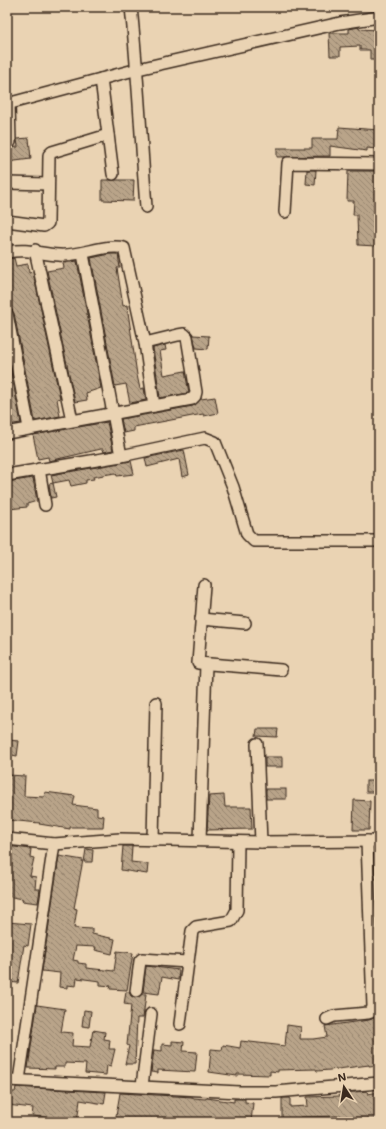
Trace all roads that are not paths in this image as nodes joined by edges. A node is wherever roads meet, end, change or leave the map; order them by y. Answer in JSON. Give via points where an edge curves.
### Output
{"nodes":[{"id":1,"x":131,"y":7,"type":"edge"},
{"id":2,"x":379,"y":17,"type":"edge"},
{"id":3,"x":138,"y":69,"type":"junction"},
{"id":4,"x":101,"y":79,"type":"junction"},
{"id":5,"x":8,"y":103,"type":"edge"},
{"id":6,"x":108,"y":135,"type":"junction"},
{"id":7,"x":10,"y":142,"type":"dead end"},
{"id":8,"x":379,"y":164,"type":"edge"},
{"id":9,"x":113,"y":174,"type":"dead end"},
{"id":10,"x":7,"y":183,"type":"edge"},
{"id":11,"x":48,"y":184,"type":"junction"},
{"id":12,"x":146,"y":207,"type":"dead end"},
{"id":13,"x":285,"y":212,"type":"dead end"},
{"id":14,"x":7,"y":221,"type":"edge"},
{"id":15,"x":35,"y":250,"type":"junction"},
{"id":16,"x":7,"y":252,"type":"edge"},
{"id":17,"x":83,"y":254,"type":"junction"},
{"id":18,"x":7,"y":314,"type":"edge"},
{"id":19,"x":145,"y":343,"type":"junction"},
{"id":20,"x":154,"y":406,"type":"junction"},
{"id":21,"x":114,"y":414,"type":"junction"},
{"id":22,"x":72,"y":420,"type":"junction"},
{"id":23,"x":29,"y":428,"type":"junction"},
{"id":24,"x":7,"y":433,"type":"edge"},
{"id":25,"x":121,"y":456,"type":"junction"},
{"id":26,"x":39,"y":469,"type":"junction"},
{"id":27,"x":7,"y":475,"type":"edge"},
{"id":28,"x":45,"y":505,"type":"dead end"},
{"id":29,"x":379,"y":541,"type":"edge"},
{"id":30,"x":204,"y":585,"type":"dead end"},
{"id":31,"x":201,"y":619,"type":"junction"},
{"id":32,"x":245,"y":623,"type":"dead end"},
{"id":33,"x":206,"y":664,"type":"junction"},
{"id":34,"x":281,"y":670,"type":"dead end"},
{"id":35,"x":156,"y":703,"type":"dead end"},
{"id":36,"x":257,"y":744,"type":"dead end"},
{"id":37,"x":7,"y":838,"type":"edge"},
{"id":38,"x":153,"y":840,"type":"junction"},
{"id":39,"x":200,"y":840,"type":"junction"},
{"id":40,"x":367,"y":841,"type":"junction"},
{"id":41,"x":379,"y":841,"type":"edge"},
{"id":42,"x":238,"y":842,"type":"junction"},
{"id":43,"x":261,"y":842,"type":"junction"},
{"id":44,"x":54,"y":844,"type":"junction"},
{"id":45,"x":187,"y":962,"type":"junction"},
{"id":46,"x":136,"y":991,"type":"dead end"},
{"id":47,"x":151,"y":1014,"type":"dead end"},
{"id":48,"x":327,"y":1019,"type":"dead end"},
{"id":49,"x":180,"y":1024,"type":"dead end"},
{"id":50,"x":7,"y":1080,"type":"edge"},
{"id":51,"x":19,"y":1080,"type":"junction"},
{"id":52,"x":379,"y":1084,"type":"edge"},
{"id":53,"x":142,"y":1086,"type":"junction"}],
"edges":[{"from":1,"to":3,"type":"street"},
{"from":2,"to":3,"type":"street","via":[[340,23]]},
{"from":3,"to":4,"type":"street"},
{"from":3,"to":12,"type":"street"},
{"from":4,"to":5,"type":"street"},
{"from":4,"to":6,"type":"street"},
{"from":5,"to":7,"type":"street"},
{"from":6,"to":9,"type":"street"},
{"from":6,"to":11,"type":"street","via":[[52,152],[49,155]]},
{"from":8,"to":13,"type":"street","via":[[288,163]]},
{"from":10,"to":11,"type":"street"},
{"from":11,"to":14,"type":"street","via":[[48,223],[44,226]]},
{"from":15,"to":16,"type":"street"},
{"from":15,"to":17,"type":"street","via":[[60,256]]},
{"from":15,"to":22,"type":"street"},
{"from":17,"to":19,"type":"street","via":[[118,246],[124,248]]},
{"from":17,"to":21,"type":"street"},
{"from":18,"to":23,"type":"street"},
{"from":19,"to":20,"type":"street"},
{"from":19,"to":20,"type":"street","via":[[184,334],[188,337],[196,392],[192,399]]},
{"from":20,"to":21,"type":"street"},
{"from":21,"to":22,"type":"street"},
{"from":21,"to":25,"type":"street"},
{"from":22,"to":23,"type":"street"},
{"from":23,"to":24,"type":"street"},
{"from":25,"to":26,"type":"street"},
{"from":25,"to":29,"type":"street","via":[[205,438],[212,439],[233,488],[247,534],[254,541]]},
{"from":26,"to":27,"type":"street"},
{"from":26,"to":28,"type":"street"},
{"from":30,"to":31,"type":"street"},
{"from":31,"to":32,"type":"street"},
{"from":31,"to":33,"type":"street","via":[[198,663]]},
{"from":33,"to":34,"type":"street"},
{"from":33,"to":39,"type":"street"},
{"from":35,"to":38,"type":"street"},
{"from":36,"to":43,"type":"street"},
{"from":37,"to":44,"type":"street"},
{"from":38,"to":39,"type":"street"},
{"from":38,"to":44,"type":"street","via":[[120,839]]},
{"from":39,"to":42,"type":"street"},
{"from":40,"to":41,"type":"street"},
{"from":40,"to":43,"type":"street"},
{"from":40,"to":48,"type":"street","via":[[373,1007],[368,1013]]},
{"from":42,"to":43,"type":"street"},
{"from":42,"to":45,"type":"street","via":[[237,910],[231,921],[196,927],[192,931]]},
{"from":44,"to":51,"type":"street"},
{"from":45,"to":46,"type":"street","via":[[142,959]]},
{"from":45,"to":49,"type":"street"},
{"from":47,"to":53,"type":"street"},
{"from":50,"to":51,"type":"street"},
{"from":51,"to":53,"type":"street"},
{"from":52,"to":53,"type":"street","via":[[276,1092]]}]}
